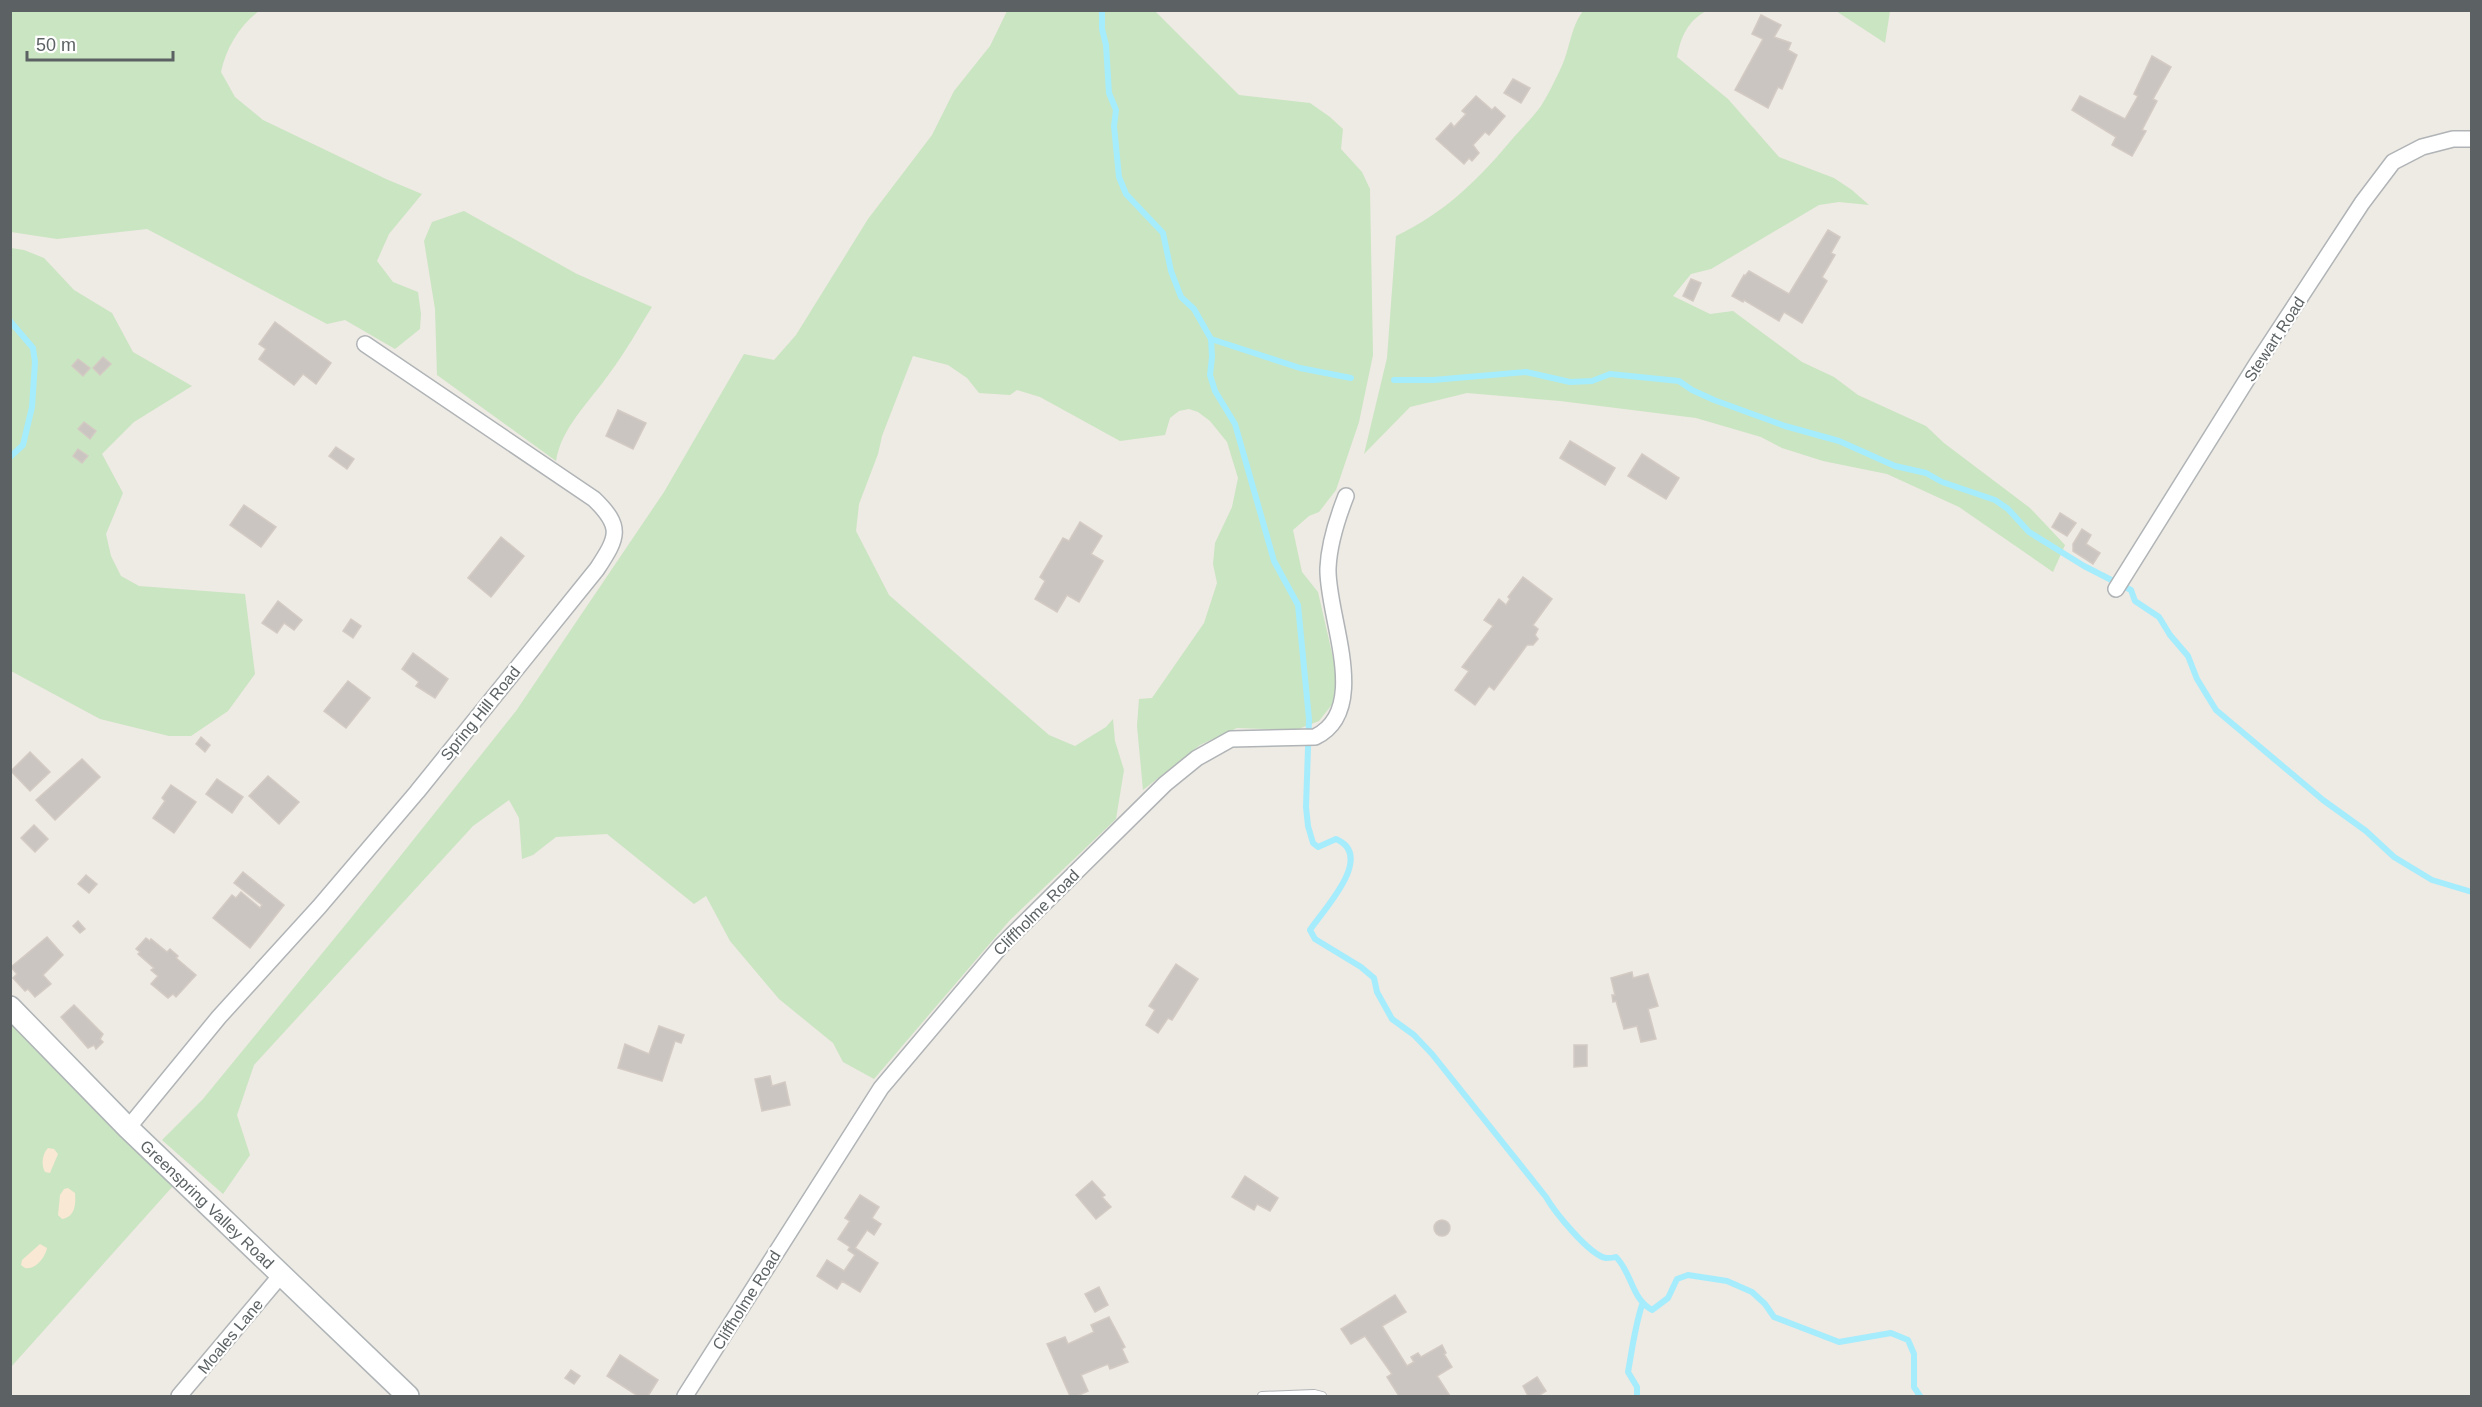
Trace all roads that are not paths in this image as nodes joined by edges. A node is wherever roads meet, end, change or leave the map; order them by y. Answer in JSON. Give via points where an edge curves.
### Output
{"nodes":[{"id":1,"x":2472,"y":139,"type":"edge"},
{"id":2,"x":365,"y":344,"type":"dead end"},
{"id":3,"x":1346,"y":496,"type":"dead end"},
{"id":4,"x":2119,"y":584,"type":"dead end"},
{"id":5,"x":10,"y":1007,"type":"edge"},
{"id":6,"x":128,"y":1128,"type":"junction"},
{"id":7,"x":280,"y":1275,"type":"junction"},
{"id":8,"x":179,"y":1396,"type":"edge"},
{"id":9,"x":408,"y":1396,"type":"edge"},
{"id":10,"x":685,"y":1396,"type":"edge"},
{"id":11,"x":1262,"y":1396,"type":"edge"},
{"id":12,"x":1322,"y":1396,"type":"edge"}],
"edges":[{"from":1,"to":4,"type":"street","name":"Stewart Road","via":[[2453,139],[2422,147],[2393,162],[2362,203]]},
{"from":2,"to":6,"type":"street","name":"Spring Hill Road","via":[[594,499],[610,515],[614,538],[597,568],[417,792],[219,1017]]},
{"from":3,"to":10,"type":"street","name":"Cliffholme Road","via":[[1328,568],[1342,656],[1343,688],[1333,721],[1315,737],[1231,739],[1197,758],[1165,784],[1001,946],[881,1088]]},
{"from":5,"to":6,"type":"main road","name":"Greenspring Valley Road"},
{"from":6,"to":7,"type":"main road","name":"Greenspring Valley Road"},
{"from":7,"to":8,"type":"street","name":"Moales Lane"},
{"from":7,"to":9,"type":"main road","name":"Greenspring Valley Road"},
{"from":11,"to":12,"type":"lane"}]}
